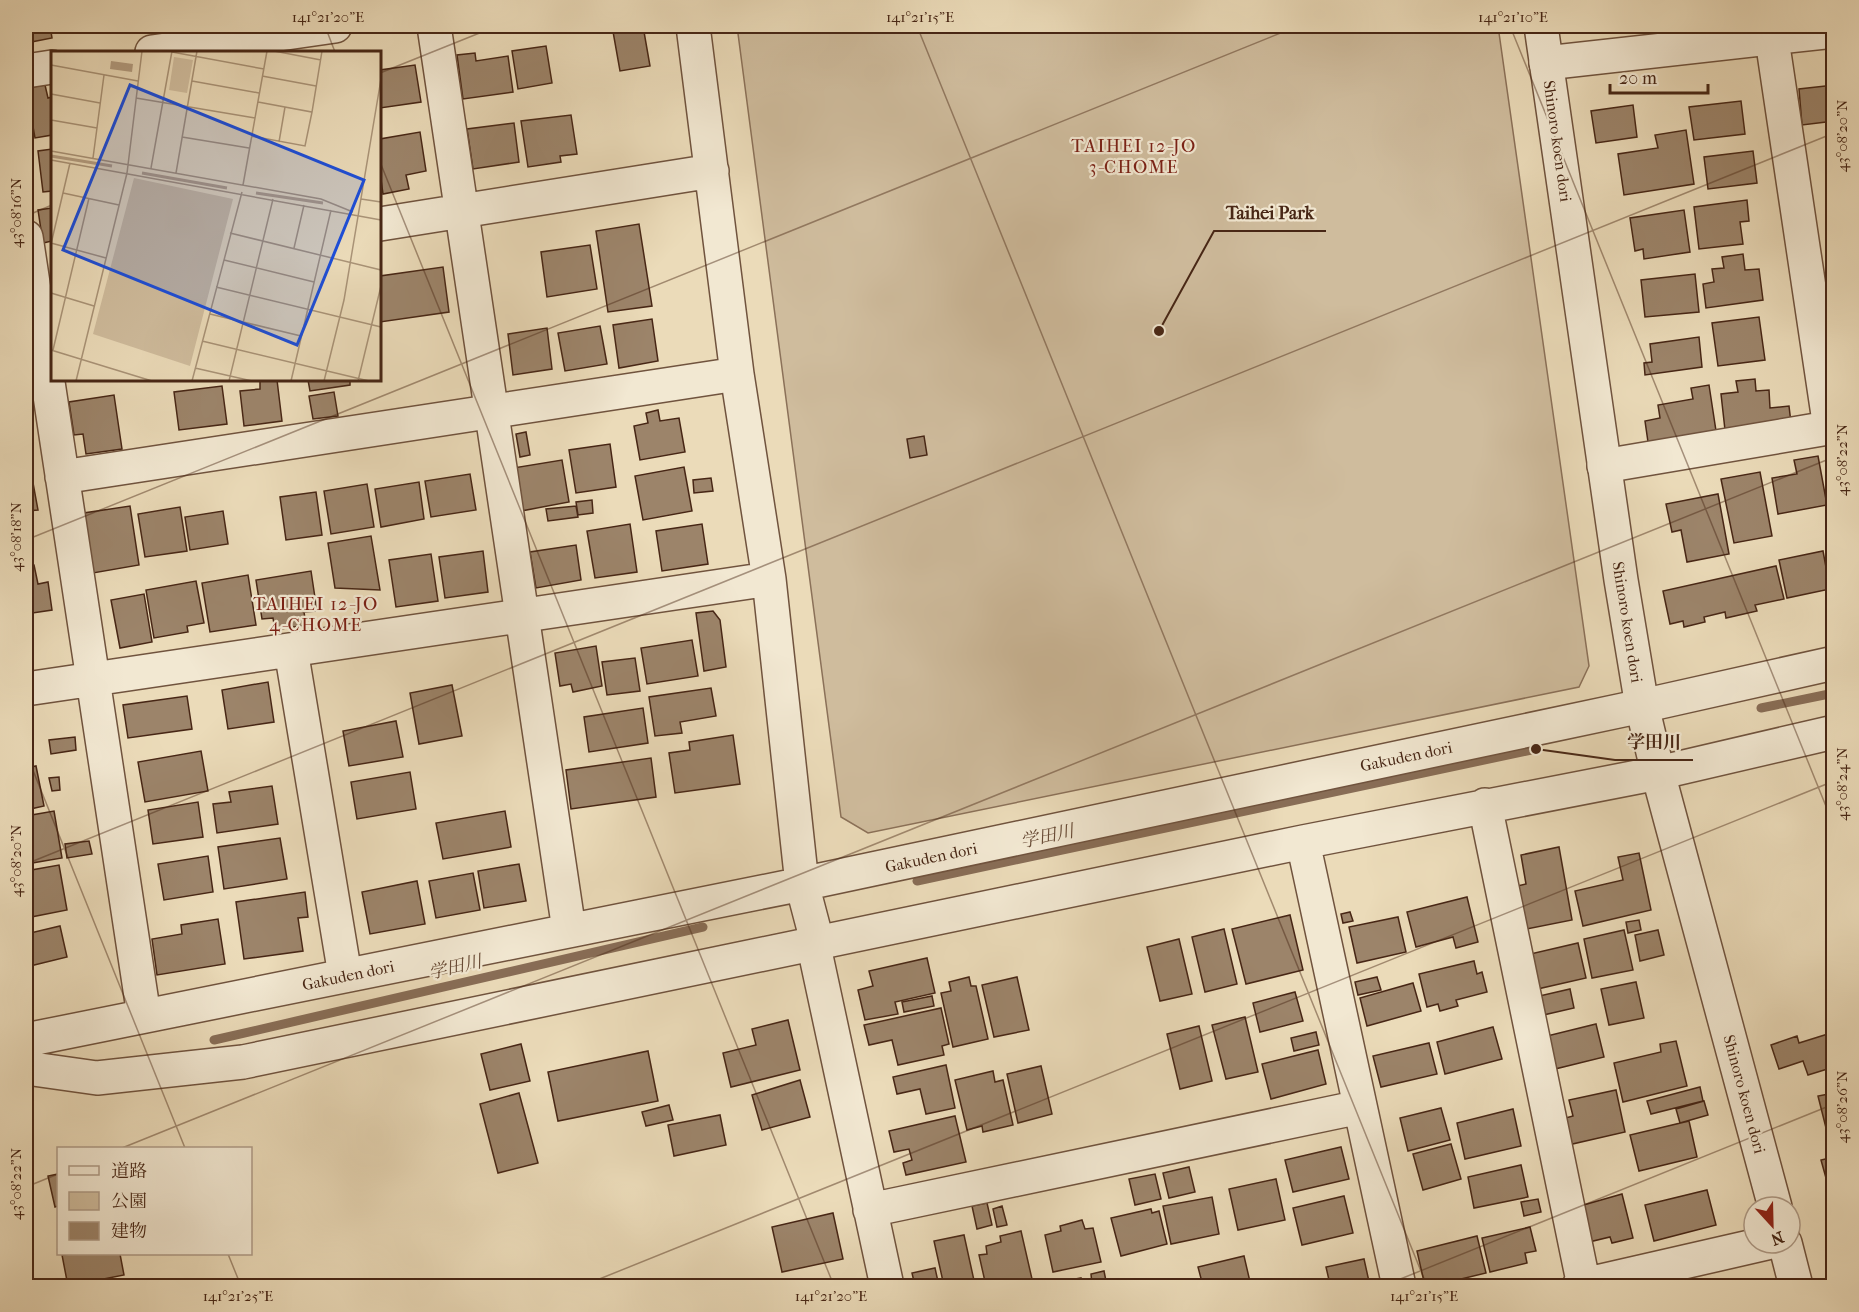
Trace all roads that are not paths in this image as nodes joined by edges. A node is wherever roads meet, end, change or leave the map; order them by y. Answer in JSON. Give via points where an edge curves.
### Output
{"nodes":[{"id":1,"x":335,"y":26,"type":"edge"},
{"id":2,"x":434,"y":26,"type":"edge"},
{"id":3,"x":693,"y":26,"type":"edge"},
{"id":4,"x":1541,"y":26,"type":"edge"},
{"id":5,"x":1833,"y":31,"type":"edge"},
{"id":6,"x":1771,"y":32,"type":"edge"},
{"id":7,"x":159,"y":51,"type":"edge"},
{"id":8,"x":1546,"y":63,"type":"junction"},
{"id":9,"x":51,"y":67,"type":"edge"},
{"id":10,"x":26,"y":71,"type":"edge"},
{"id":11,"x":712,"y":171,"type":"junction"},
{"id":12,"x":461,"y":212,"type":"junction"},
{"id":13,"x":381,"y":224,"type":"edge"},
{"id":14,"x":26,"y":237,"type":"edge"},
{"id":15,"x":36,"y":275,"type":"edge"},
{"id":16,"x":737,"y":374,"type":"junction"},
{"id":17,"x":491,"y":412,"type":"junction"},
{"id":18,"x":1832,"y":428,"type":"edge"},
{"id":19,"x":1604,"y":466,"type":"junction"},
{"id":20,"x":62,"y":477,"type":"junction"},
{"id":21,"x":769,"y":579,"type":"junction"},
{"id":22,"x":522,"y":615,"type":"junction"},
{"id":23,"x":291,"y":650,"type":"junction"},
{"id":24,"x":1833,"y":663,"type":"edge"},
{"id":25,"x":93,"y":679,"type":"junction"},
{"id":26,"x":26,"y":689,"type":"edge"},
{"id":27,"x":1642,"y":706,"type":"junction"},
{"id":28,"x":1833,"y":732,"type":"edge"},
{"id":29,"x":1658,"y":773,"type":"junction"},
{"id":30,"x":1485,"y":806,"type":"junction"},
{"id":31,"x":1302,"y":842,"type":"junction"},
{"id":32,"x":802,"y":884,"type":"junction"},
{"id":33,"x":569,"y":930,"type":"junction"},
{"id":34,"x":815,"y":942,"type":"junction"},
{"id":35,"x":345,"y":975,"type":"junction"},
{"id":36,"x":144,"y":1016,"type":"junction"},
{"id":37,"x":26,"y":1040,"type":"edge"},
{"id":38,"x":26,"y":1068,"type":"edge"},
{"id":39,"x":1360,"y":1107,"type":"junction"},
{"id":40,"x":1772,"y":1195,"type":"edge"},
{"id":41,"x":870,"y":1210,"type":"junction"},
{"id":42,"x":1742,"y":1249,"type":"edge"},
{"id":43,"x":1788,"y":1255,"type":"edge"},
{"id":44,"x":1582,"y":1286,"type":"edge"},
{"id":45,"x":887,"y":1287,"type":"edge"},
{"id":46,"x":1399,"y":1287,"type":"edge"},
{"id":47,"x":1796,"y":1287,"type":"edge"}],
"edges":[{"from":1,"to":7,"type":"street"},
{"from":2,"to":12,"type":"street"},
{"from":3,"to":11,"type":"street"},
{"from":4,"to":8,"type":"street","name":"Shinoro koen dori"},
{"from":5,"to":6,"type":"street"},
{"from":6,"to":8,"type":"street"},
{"from":6,"to":18,"type":"street"},
{"from":8,"to":19,"type":"street","name":"Shinoro koen dori"},
{"from":9,"to":10,"type":"street"},
{"from":11,"to":12,"type":"street"},
{"from":11,"to":16,"type":"street"},
{"from":12,"to":13,"type":"street"},
{"from":12,"to":17,"type":"street"},
{"from":14,"to":15,"type":"street"},
{"from":15,"to":20,"type":"street"},
{"from":16,"to":17,"type":"street"},
{"from":16,"to":21,"type":"street"},
{"from":17,"to":20,"type":"street"},
{"from":17,"to":22,"type":"street"},
{"from":18,"to":19,"type":"street"},
{"from":19,"to":27,"type":"street","name":"Shinoro koen dori"},
{"from":20,"to":25,"type":"street"},
{"from":21,"to":22,"type":"street"},
{"from":21,"to":32,"type":"street"},
{"from":22,"to":23,"type":"street"},
{"from":22,"to":33,"type":"street"},
{"from":23,"to":25,"type":"street"},
{"from":23,"to":35,"type":"street"},
{"from":24,"to":27,"type":"street","name":"Gakuden dori"},
{"from":25,"to":26,"type":"street"},
{"from":25,"to":36,"type":"street"},
{"from":27,"to":29,"type":"street","name":"Shinoro koen dori"},
{"from":27,"to":32,"type":"street","name":"Gakuden dori"},
{"from":28,"to":29,"type":"street"},
{"from":29,"to":30,"type":"street"},
{"from":29,"to":40,"type":"street","name":"Shinoro koen dori"},
{"from":30,"to":31,"type":"street"},
{"from":30,"to":44,"type":"street"},
{"from":31,"to":34,"type":"street"},
{"from":31,"to":39,"type":"street"},
{"from":32,"to":33,"type":"street","name":"Gakuden dori"},
{"from":32,"to":34,"type":"street"},
{"from":33,"to":35,"type":"street","name":"Gakuden dori"},
{"from":34,"to":38,"type":"street","via":[[243,1062],[97,1078]]},
{"from":34,"to":41,"type":"street"},
{"from":35,"to":36,"type":"street","name":"Gakuden dori"},
{"from":36,"to":37,"type":"street","name":"Gakuden dori"},
{"from":39,"to":41,"type":"street"},
{"from":39,"to":46,"type":"street"},
{"from":41,"to":45,"type":"street"},
{"from":42,"to":44,"type":"street"},
{"from":43,"to":47,"type":"street"}]}
